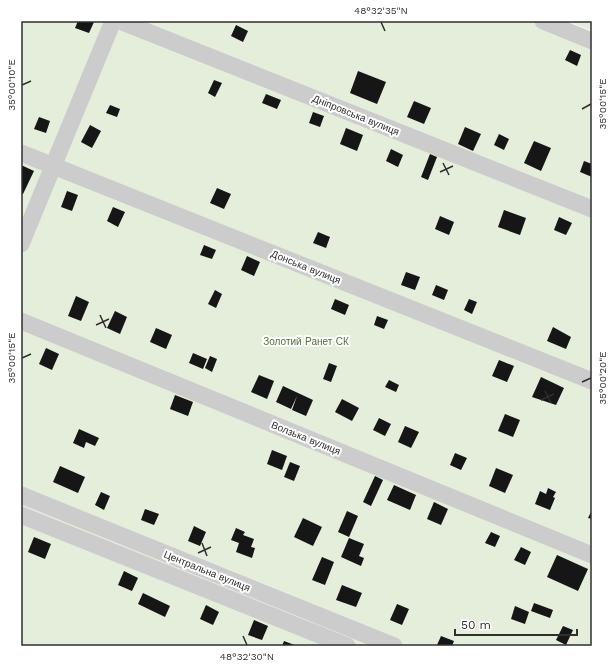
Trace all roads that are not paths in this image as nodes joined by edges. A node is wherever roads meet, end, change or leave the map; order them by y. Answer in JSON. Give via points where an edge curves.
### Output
{"nodes":[{"id":1,"x":113,"y":21,"type":"edge"},
{"id":2,"x":120,"y":21,"type":"edge"},
{"id":3,"x":543,"y":21,"type":"edge"},
{"id":4,"x":592,"y":41,"type":"edge"},
{"id":5,"x":21,"y":153,"type":"edge"},
{"id":6,"x":53,"y":166,"type":"junction"},
{"id":7,"x":592,"y":209,"type":"edge"},
{"id":8,"x":21,"y":244,"type":"edge"},
{"id":9,"x":21,"y":321,"type":"edge"},
{"id":10,"x":592,"y":381,"type":"edge"},
{"id":11,"x":21,"y":495,"type":"edge"},
{"id":12,"x":21,"y":515,"type":"edge"},
{"id":13,"x":592,"y":555,"type":"edge"},
{"id":14,"x":347,"y":646,"type":"edge"},
{"id":15,"x":394,"y":646,"type":"edge"}],
"edges":[{"from":1,"to":6,"type":"street"},
{"from":2,"to":7,"type":"street","name":"Дніпровська вулиця"},
{"from":3,"to":4,"type":"street"},
{"from":5,"to":6,"type":"street","name":"Донська вулиця"},
{"from":6,"to":8,"type":"street"},
{"from":6,"to":10,"type":"street","name":"Донська вулиця"},
{"from":9,"to":13,"type":"street","name":"Волзька вулиця"},
{"from":11,"to":15,"type":"street","name":"Центральна вулиця"},
{"from":12,"to":14,"type":"street","name":"Центральна вулиця"}]}
